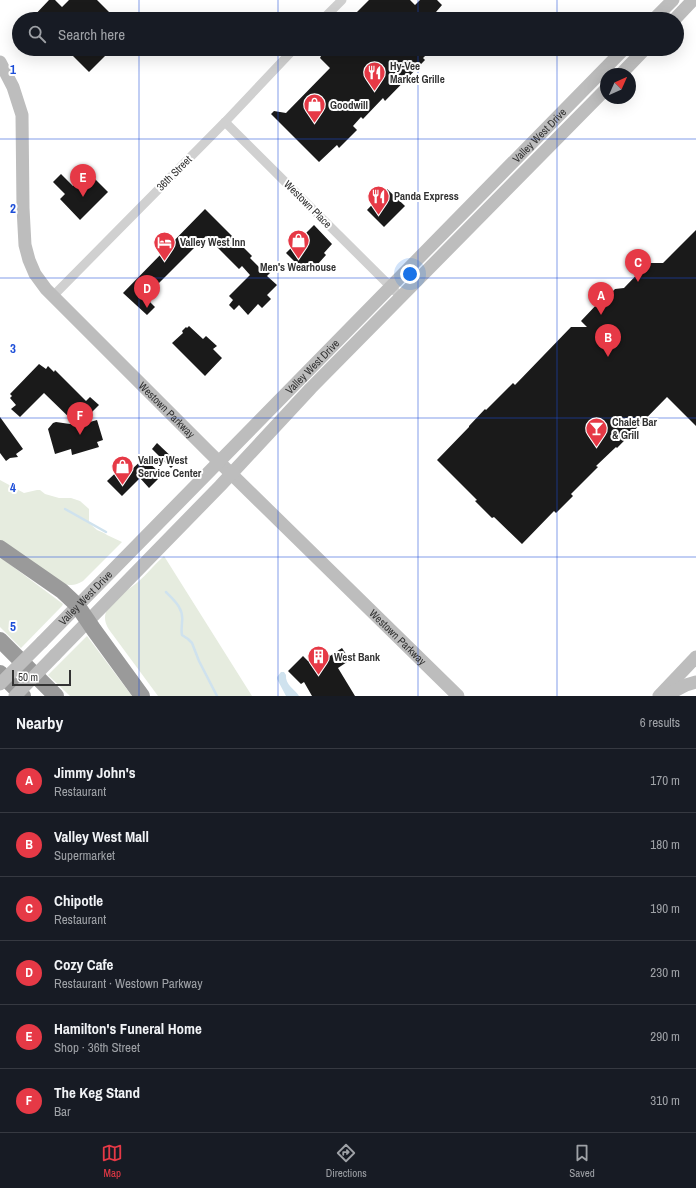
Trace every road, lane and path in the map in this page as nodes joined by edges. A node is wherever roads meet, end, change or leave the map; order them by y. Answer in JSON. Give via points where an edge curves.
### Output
{"nodes":[{"id":1,"x":342,"y":0,"type":"edge"},
{"id":2,"x":673,"y":0,"type":"edge"},
{"id":3,"x":693,"y":0,"type":"edge"},
{"id":4,"x":330,"y":12,"type":"edge"},
{"id":5,"x":661,"y":12,"type":"edge"},
{"id":6,"x":682,"y":12,"type":"edge"},
{"id":7,"x":287,"y":56,"type":"edge"},
{"id":8,"x":617,"y":56,"type":"edge"},
{"id":9,"x":638,"y":56,"type":"edge"},
{"id":10,"x":0,"y":62,"type":"edge"},
{"id":11,"x":627,"y":68,"type":"edge"},
{"id":12,"x":600,"y":95,"type":"edge"},
{"id":13,"x":225,"y":122,"type":"junction"},
{"id":14,"x":390,"y":287,"type":"junction"},
{"id":15,"x":52,"y":296,"type":"junction"},
{"id":16,"x":401,"y":298,"type":"junction"},
{"id":17,"x":219,"y":462,"type":"junction"},
{"id":18,"x":232,"y":474,"type":"junction"},
{"id":19,"x":0,"y":548,"type":"edge"},
{"id":20,"x":77,"y":606,"type":"junction"},
{"id":21,"x":88,"y":622,"type":"junction"},
{"id":22,"x":0,"y":640,"type":"edge"},
{"id":23,"x":696,"y":657,"type":"edge"},
{"id":24,"x":0,"y":673,"type":"edge"},
{"id":25,"x":0,"y":681,"type":"edge"},
{"id":26,"x":696,"y":682,"type":"edge"},
{"id":27,"x":0,"y":684,"type":"edge"},
{"id":28,"x":16,"y":696,"type":"edge"},
{"id":29,"x":23,"y":696,"type":"edge"},
{"id":30,"x":56,"y":696,"type":"edge"},
{"id":31,"x":142,"y":696,"type":"edge"},
{"id":32,"x":458,"y":696,"type":"edge"},
{"id":33,"x":660,"y":696,"type":"edge"},
{"id":34,"x":665,"y":696,"type":"edge"}],
"edges":[{"from":1,"to":4,"type":"street"},
{"from":2,"to":5,"type":"main road"},
{"from":3,"to":6,"type":"main road"},
{"from":7,"to":13,"type":"street","name":"36th Street"},
{"from":8,"to":14,"type":"main road","name":"Valley West Drive"},
{"from":9,"to":11,"type":"main road"},
{"from":10,"to":15,"type":"main road","name":"Westown Parkway","via":[[13,88],[22,115],[25,245],[35,274]]},
{"from":12,"to":16,"type":"main road","name":"Valley West Drive"},
{"from":13,"to":14,"type":"street","name":"Westown Place"},
{"from":13,"to":15,"type":"street","name":"36th Street"},
{"from":14,"to":16,"type":"street","name":"Westown Place"},
{"from":14,"to":17,"type":"main road","name":"Valley West Drive"},
{"from":15,"to":17,"type":"main road","name":"Westown Parkway"},
{"from":16,"to":18,"type":"main road","name":"Valley West Drive","via":[[311,388]]},
{"from":17,"to":18,"type":"main road","name":"Westown Parkway"},
{"from":17,"to":20,"type":"main road","name":"Valley West Drive"},
{"from":18,"to":21,"type":"main road","name":"Valley West Drive"},
{"from":18,"to":32,"type":"main road","name":"Westown Parkway"},
{"from":19,"to":20,"type":"highway","via":[[62,591]]},
{"from":20,"to":21,"type":"highway"},
{"from":20,"to":27,"type":"main road","name":"Valley West Drive","bridge":true},
{"from":21,"to":28,"type":"main road","name":"Valley West Drive","bridge":true},
{"from":21,"to":31,"type":"highway"},
{"from":22,"to":30,"type":"highway"},
{"from":23,"to":33,"type":"main road"},
{"from":24,"to":29,"type":"highway"},
{"from":25,"to":28,"type":"highway"},
{"from":26,"to":34,"type":"main road"}]}
